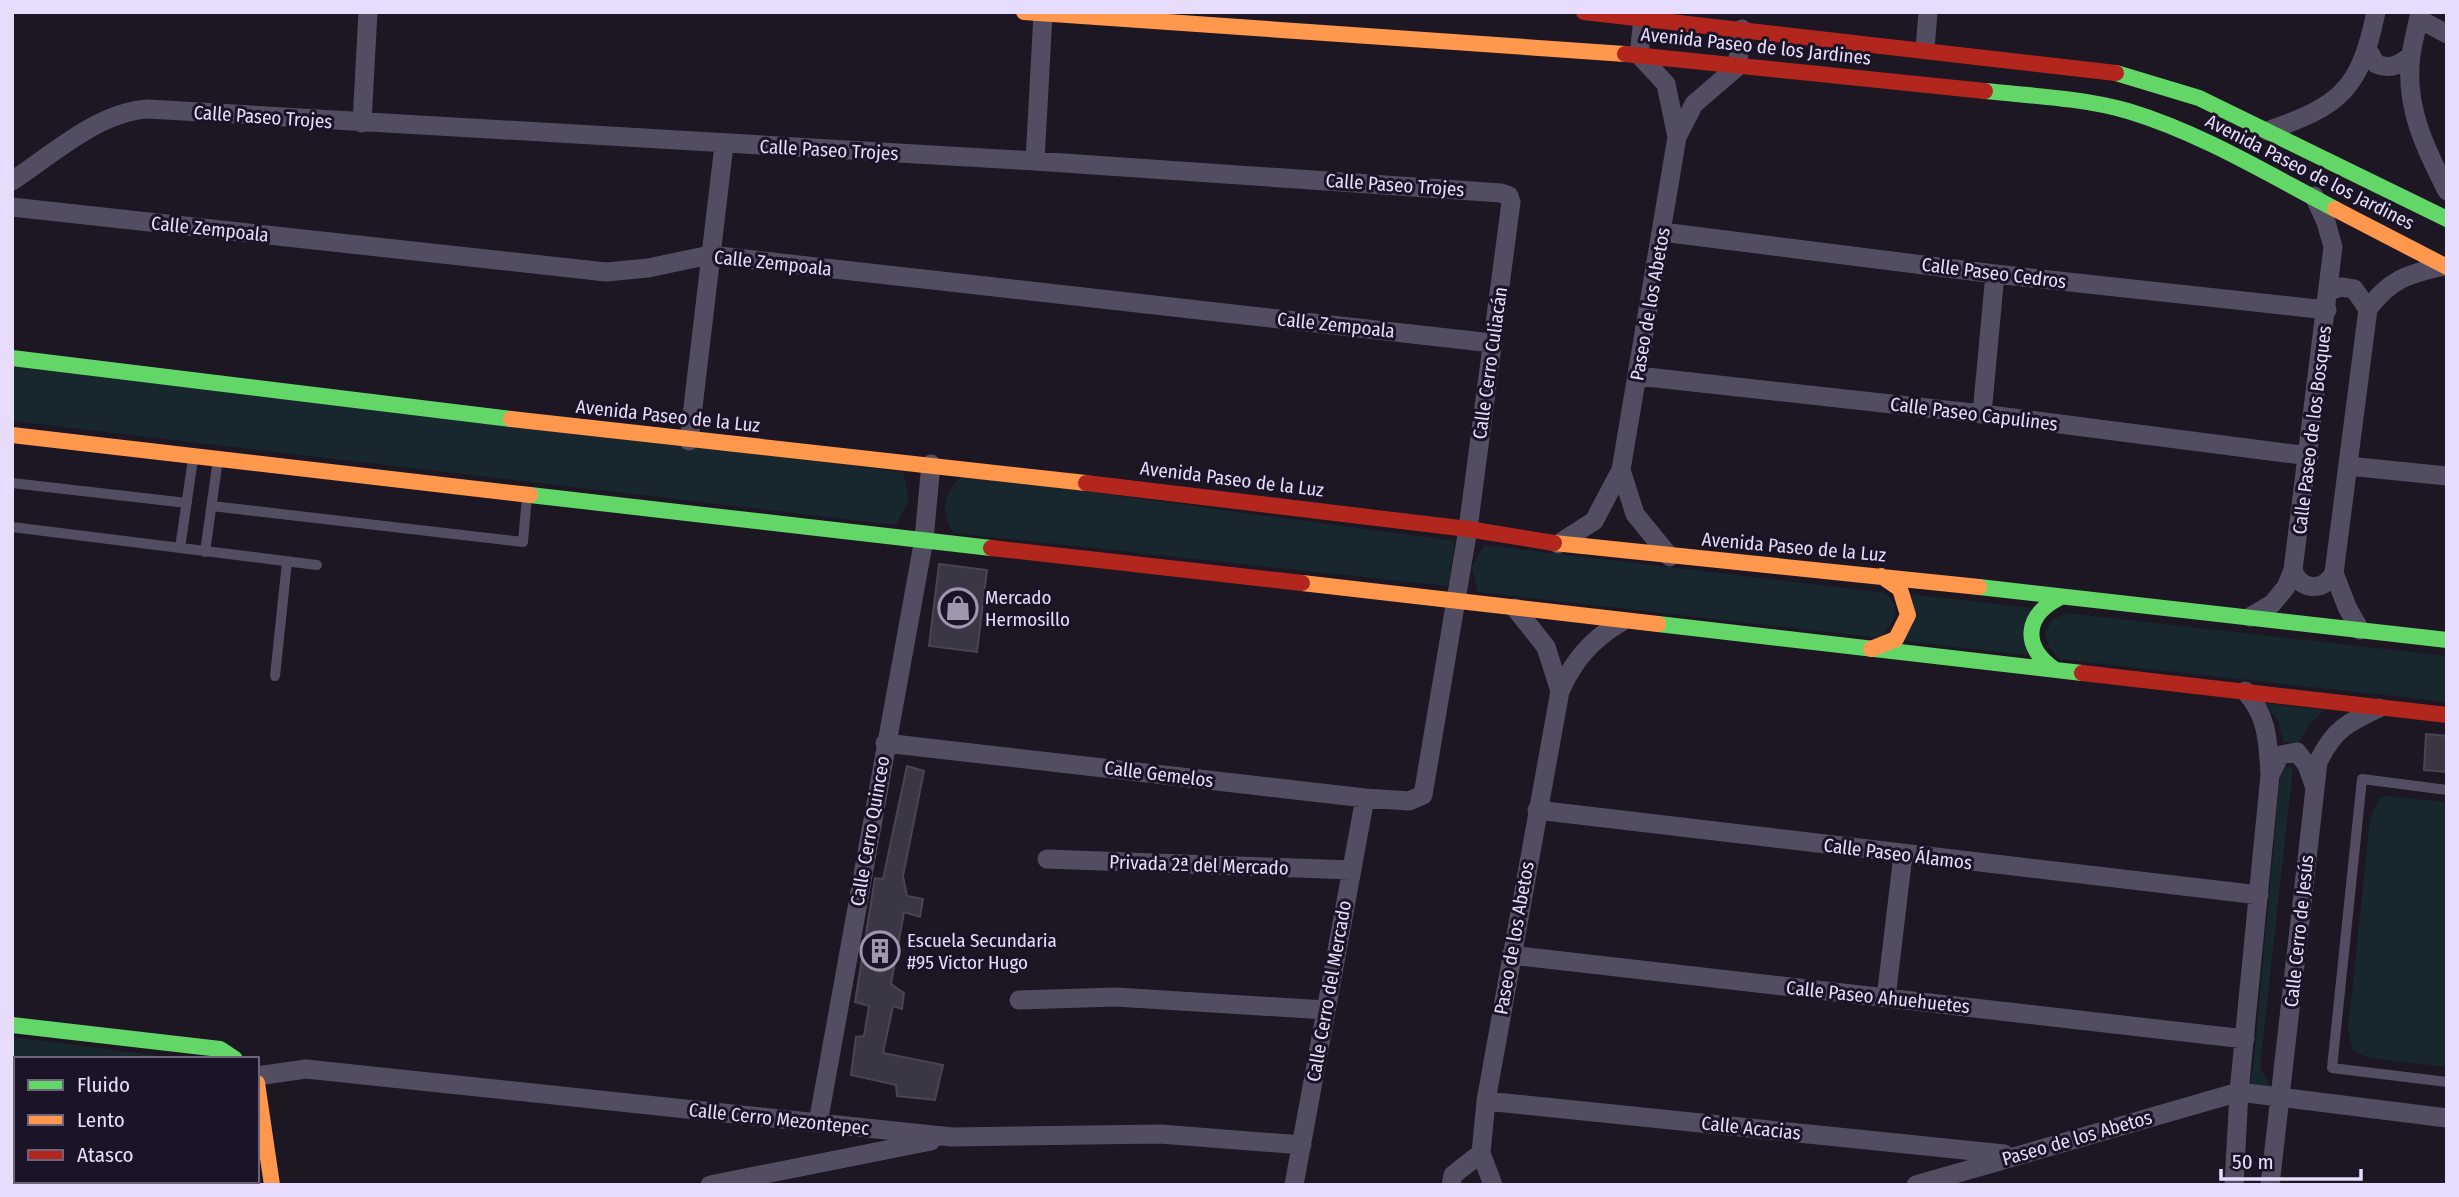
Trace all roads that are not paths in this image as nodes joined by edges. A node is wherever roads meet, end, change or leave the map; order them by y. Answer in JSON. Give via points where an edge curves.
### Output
{"nodes":[{"id":1,"x":368,"y":12,"type":"edge"},
{"id":2,"x":1584,"y":12,"type":"edge"},
{"id":3,"x":1928,"y":12,"type":"edge"},
{"id":4,"x":2376,"y":12,"type":"edge"},
{"id":5,"x":1033,"y":13,"type":"edge"},
{"id":6,"x":2419,"y":15,"type":"edge"},
{"id":7,"x":1643,"y":18,"type":"junction"},
{"id":8,"x":1272,"y":20,"type":"edge"},
{"id":9,"x":1742,"y":29,"type":"junction"},
{"id":10,"x":2447,"y":34,"type":"edge"},
{"id":11,"x":1925,"y":49,"type":"junction"},
{"id":12,"x":2368,"y":50,"type":"junction"},
{"id":13,"x":1639,"y":55,"type":"junction"},
{"id":14,"x":2410,"y":56,"type":"junction"},
{"id":15,"x":1737,"y":67,"type":"junction"},
{"id":16,"x":362,"y":123,"type":"junction"},
{"id":17,"x":2267,"y":131,"type":"junction"},
{"id":18,"x":1677,"y":137,"type":"junction"},
{"id":19,"x":724,"y":145,"type":"junction"},
{"id":20,"x":1035,"y":161,"type":"junction"},
{"id":21,"x":12,"y":181,"type":"edge"},
{"id":22,"x":2447,"y":191,"type":"edge"},
{"id":23,"x":2314,"y":196,"type":"junction"},
{"id":24,"x":1509,"y":197,"type":"joint"},
{"id":25,"x":12,"y":208,"type":"edge"},
{"id":26,"x":2447,"y":219,"type":"edge"},
{"id":27,"x":1662,"y":232,"type":"junction"},
{"id":28,"x":710,"y":255,"type":"junction"},
{"id":29,"x":2445,"y":267,"type":"edge"},
{"id":30,"x":1995,"y":274,"type":"junction"},
{"id":31,"x":2328,"y":301,"type":"junction"},
{"id":32,"x":2368,"y":309,"type":"junction"},
{"id":33,"x":1492,"y":343,"type":"junction"},
{"id":34,"x":12,"y":358,"type":"edge"},
{"id":35,"x":1637,"y":376,"type":"junction"},
{"id":36,"x":1982,"y":414,"type":"junction"},
{"id":37,"x":12,"y":435,"type":"edge"},
{"id":38,"x":689,"y":441,"type":"junction"},
{"id":39,"x":193,"y":455,"type":"junction"},
{"id":40,"x":2309,"y":456,"type":"junction"},
{"id":41,"x":218,"y":458,"type":"junction"},
{"id":42,"x":931,"y":464,"type":"junction"},
{"id":43,"x":2348,"y":466,"type":"junction"},
{"id":44,"x":1621,"y":470,"type":"junction"},
{"id":45,"x":2447,"y":476,"type":"edge"},
{"id":46,"x":12,"y":482,"type":"edge"},
{"id":47,"x":528,"y":494,"type":"junction"},
{"id":48,"x":187,"y":503,"type":"junction"},
{"id":49,"x":212,"y":506,"type":"junction"},
{"id":50,"x":12,"y":527,"type":"edge"},
{"id":51,"x":1468,"y":529,"type":"junction"},
{"id":52,"x":924,"y":539,"type":"junction"},
{"id":53,"x":1558,"y":544,"type":"junction"},
{"id":54,"x":180,"y":548,"type":"junction"},
{"id":55,"x":205,"y":552,"type":"junction"},
{"id":56,"x":1670,"y":557,"type":"junction"},
{"id":57,"x":287,"y":562,"type":"junction"},
{"id":58,"x":317,"y":565,"type":"dead end"},
{"id":59,"x":2293,"y":570,"type":"junction"},
{"id":60,"x":2334,"y":573,"type":"junction"},
{"id":61,"x":1878,"y":575,"type":"junction"},
{"id":62,"x":2062,"y":597,"type":"junction"},
{"id":63,"x":1457,"y":602,"type":"junction"},
{"id":64,"x":1515,"y":608,"type":"junction"},
{"id":65,"x":2250,"y":617,"type":"junction"},
{"id":66,"x":1621,"y":622,"type":"junction"},
{"id":67,"x":2360,"y":630,"type":"junction"},
{"id":68,"x":2447,"y":640,"type":"edge"},
{"id":69,"x":1871,"y":649,"type":"junction"},
{"id":70,"x":2054,"y":669,"type":"junction"},
{"id":71,"x":275,"y":676,"type":"dead end"},
{"id":72,"x":1560,"y":691,"type":"junction"},
{"id":73,"x":2245,"y":691,"type":"junction"},
{"id":74,"x":2379,"y":708,"type":"junction"},
{"id":75,"x":2447,"y":715,"type":"edge"},
{"id":76,"x":885,"y":743,"type":"junction"},
{"id":77,"x":2270,"y":775,"type":"junction"},
{"id":78,"x":2315,"y":786,"type":"junction"},
{"id":79,"x":2447,"y":790,"type":"edge"},
{"id":80,"x":1364,"y":798,"type":"junction"},
{"id":81,"x":1537,"y":810,"type":"junction"},
{"id":82,"x":1903,"y":855,"type":"junction"},
{"id":83,"x":1047,"y":859,"type":"dead end"},
{"id":84,"x":1351,"y":870,"type":"junction"},
{"id":85,"x":2259,"y":895,"type":"junction"},
{"id":86,"x":1511,"y":955,"type":"junction"},
{"id":87,"x":1886,"y":998,"type":"junction"},
{"id":88,"x":1019,"y":1000,"type":"dead end"},
{"id":89,"x":1326,"y":1010,"type":"junction"},
{"id":90,"x":12,"y":1025,"type":"edge"},
{"id":91,"x":2245,"y":1039,"type":"junction"},
{"id":92,"x":232,"y":1057,"type":"edge"},
{"id":93,"x":259,"y":1076,"type":"edge"},
{"id":94,"x":2447,"y":1082,"type":"edge"},
{"id":95,"x":2239,"y":1092,"type":"junction"},
{"id":96,"x":259,"y":1097,"type":"edge"},
{"id":97,"x":2281,"y":1099,"type":"junction"},
{"id":98,"x":1486,"y":1101,"type":"junction"},
{"id":99,"x":2447,"y":1118,"type":"edge"},
{"id":100,"x":818,"y":1123,"type":"junction"},
{"id":101,"x":952,"y":1137,"type":"junction"},
{"id":102,"x":1302,"y":1144,"type":"junction"},
{"id":103,"x":1481,"y":1153,"type":"junction"},
{"id":104,"x":2016,"y":1156,"type":"junction"},
{"id":105,"x":272,"y":1185,"type":"edge"},
{"id":106,"x":710,"y":1185,"type":"edge"},
{"id":107,"x":1294,"y":1185,"type":"edge"},
{"id":108,"x":1451,"y":1185,"type":"edge"},
{"id":109,"x":1493,"y":1185,"type":"edge"},
{"id":110,"x":1916,"y":1185,"type":"edge"},
{"id":111,"x":2234,"y":1185,"type":"edge"},
{"id":112,"x":2270,"y":1185,"type":"edge"}],
"edges":[{"from":1,"to":16,"type":"street"},
{"from":2,"to":7,"type":"street","name":"Avenida Paseo de los Jardines"},
{"from":3,"to":11,"type":"street"},
{"from":4,"to":12,"type":"street"},
{"from":5,"to":8,"type":"street","name":"Avenida Paseo de los Jardines"},
{"from":5,"to":20,"type":"street"},
{"from":6,"to":10,"type":"street"},
{"from":6,"to":14,"type":"street"},
{"from":7,"to":9,"type":"street","name":"Avenida Paseo de los Jardines"},
{"from":7,"to":13,"type":"street"},
{"from":8,"to":13,"type":"street","name":"Avenida Paseo de los Jardines"},
{"from":9,"to":11,"type":"street","name":"Avenida Paseo de los Jardines"},
{"from":9,"to":15,"type":"street"},
{"from":11,"to":17,"type":"street","name":"Avenida Paseo de los Jardines","via":[[2133,76],[2199,98]]},
{"from":12,"to":14,"type":"street","via":[[2376,64],[2388,67]]},
{"from":12,"to":17,"type":"street","via":[[2350,86],[2330,104]]},
{"from":13,"to":15,"type":"street","name":"Avenida Paseo de los Jardines"},
{"from":13,"to":18,"type":"street","name":"Paseo de los Abetos","via":[[1666,84]]},
{"from":14,"to":22,"type":"street","via":[[2414,117]]},
{"from":15,"to":18,"type":"street","name":"Paseo de los Abetos","via":[[1694,104]]},
{"from":15,"to":23,"type":"street","name":"Avenida Paseo de los Jardines","via":[[2072,100],[2127,111],[2186,132]]},
{"from":16,"to":19,"type":"street","name":"Calle Paseo Trojes"},
{"from":16,"to":21,"type":"street","name":"Calle Paseo Trojes","via":[[129,110],[109,117]]},
{"from":17,"to":26,"type":"street","name":"Avenida Paseo de los Jardines"},
{"from":18,"to":27,"type":"street","name":"Paseo de los Abetos"},
{"from":19,"to":20,"type":"street","name":"Calle Paseo Trojes"},
{"from":19,"to":28,"type":"street"},
{"from":20,"to":24,"type":"street","name":"Calle Paseo Trojes"},
{"from":23,"to":29,"type":"street","name":"Avenida Paseo de los Jardines"},
{"from":23,"to":31,"type":"street","name":"Calle Paseo de los Bosques","via":[[2333,247]]},
{"from":24,"to":33,"type":"street","name":"Calle Cerro Culiacán"},
{"from":25,"to":28,"type":"street","name":"Calle Zempoala","via":[[606,272]]},
{"from":27,"to":30,"type":"street","name":"Calle Paseo Cedros"},
{"from":27,"to":35,"type":"street","name":"Paseo de los Abetos"},
{"from":28,"to":33,"type":"street","name":"Calle Zempoala"},
{"from":28,"to":38,"type":"street"},
{"from":29,"to":32,"type":"street","via":[[2406,275],[2381,291]]},
{"from":30,"to":31,"type":"street","name":"Calle Paseo Cedros"},
{"from":30,"to":36,"type":"street"},
{"from":31,"to":32,"type":"street","via":[[2341,287],[2354,289]]},
{"from":31,"to":40,"type":"street","name":"Calle Paseo de los Bosques"},
{"from":32,"to":43,"type":"street","name":"Calle Paseo de los Bosques"},
{"from":33,"to":51,"type":"street","name":"Calle Cerro Culiacán"},
{"from":34,"to":38,"type":"street","name":"Avenida Paseo de la Luz"},
{"from":35,"to":36,"type":"street","name":"Calle Paseo Capulines"},
{"from":35,"to":44,"type":"street","name":"Paseo de los Abetos"},
{"from":36,"to":40,"type":"street","name":"Calle Paseo Capulines"},
{"from":37,"to":39,"type":"street"},
{"from":38,"to":42,"type":"street","name":"Avenida Paseo de la Luz"},
{"from":39,"to":41,"type":"street"},
{"from":39,"to":48,"type":"lane"},
{"from":40,"to":59,"type":"street","name":"Calle Paseo de los Bosques"},
{"from":41,"to":47,"type":"street"},
{"from":41,"to":49,"type":"lane"},
{"from":42,"to":51,"type":"street","name":"Avenida Paseo de la Luz"},
{"from":42,"to":52,"type":"street","name":"Calle Cerro Quinceo"},
{"from":43,"to":45,"type":"street"},
{"from":43,"to":60,"type":"street","name":"Calle Paseo de los Bosques"},
{"from":44,"to":53,"type":"street","name":"Paseo de los Abetos","via":[[1594,521]]},
{"from":44,"to":56,"type":"street","name":"Paseo de los Abetos","via":[[1639,520]]},
{"from":46,"to":48,"type":"lane"},
{"from":47,"to":49,"type":"lane","via":[[523,542]]},
{"from":47,"to":52,"type":"street"},
{"from":48,"to":54,"type":"lane"},
{"from":49,"to":55,"type":"lane"},
{"from":50,"to":54,"type":"lane"},
{"from":51,"to":53,"type":"street","name":"Avenida Paseo de la Luz"},
{"from":51,"to":63,"type":"street","name":"Calle Cerro Culiacán"},
{"from":52,"to":63,"type":"street"},
{"from":52,"to":76,"type":"street","name":"Calle Cerro Quinceo"},
{"from":53,"to":56,"type":"street","name":"Avenida Paseo de la Luz"},
{"from":54,"to":55,"type":"lane"},
{"from":55,"to":57,"type":"lane"},
{"from":56,"to":61,"type":"street","name":"Avenida Paseo de la Luz"},
{"from":57,"to":58,"type":"lane"},
{"from":57,"to":71,"type":"lane"},
{"from":59,"to":60,"type":"street","via":[[2300,582],[2314,587],[2326,583]]},
{"from":59,"to":65,"type":"street","name":"Calle Paseo de los Bosques","via":[[2272,604]]},
{"from":60,"to":67,"type":"street","name":"Calle Paseo de los Bosques"},
{"from":61,"to":62,"type":"street","name":"Avenida Paseo de la Luz"},
{"from":61,"to":69,"type":"street","via":[[1900,589],[1908,615],[1896,639]]},
{"from":62,"to":65,"type":"street","name":"Avenida Paseo de la Luz"},
{"from":62,"to":70,"type":"street","via":[[2037,613],[2030,632],[2039,658]]},
{"from":63,"to":64,"type":"street"},
{"from":63,"to":80,"type":"street","name":"Calle Gemelos","via":[[1423,795],[1409,801]]},
{"from":64,"to":66,"type":"street"},
{"from":64,"to":72,"type":"street","name":"Paseo de los Abetos","via":[[1546,647]]},
{"from":65,"to":67,"type":"street","name":"Avenida Paseo de la Luz"},
{"from":66,"to":69,"type":"street"},
{"from":66,"to":72,"type":"street","name":"Paseo de los Abetos","via":[[1581,653]]},
{"from":67,"to":68,"type":"street","name":"Avenida Paseo de la Luz"},
{"from":69,"to":70,"type":"street"},
{"from":70,"to":73,"type":"street"},
{"from":72,"to":81,"type":"street","name":"Paseo de los Abetos"},
{"from":73,"to":74,"type":"street"},
{"from":73,"to":77,"type":"street","via":[[2258,705],[2266,725]]},
{"from":74,"to":75,"type":"street"},
{"from":74,"to":78,"type":"street","name":"Calle Cerro de Jesús","via":[[2347,722],[2329,738],[2318,762]]},
{"from":76,"to":80,"type":"street","name":"Calle Gemelos"},
{"from":76,"to":100,"type":"street","name":"Calle Cerro Quinceo"},
{"from":77,"to":78,"type":"street","via":[[2280,755],[2297,752]]},
{"from":77,"to":85,"type":"street"},
{"from":78,"to":97,"type":"street","name":"Calle Cerro de Jesús"},
{"from":79,"to":94,"type":"lane","via":[[2362,779],[2332,1068]]},
{"from":80,"to":84,"type":"street","name":"Calle Cerro del Mercado"},
{"from":81,"to":82,"type":"street","name":"Calle Paseo Álamos"},
{"from":81,"to":86,"type":"street","name":"Paseo de los Abetos"},
{"from":82,"to":85,"type":"street","name":"Calle Paseo Álamos"},
{"from":82,"to":87,"type":"street"},
{"from":83,"to":84,"type":"street","name":"Privada 2ª del Mercado"},
{"from":84,"to":89,"type":"street","name":"Calle Cerro del Mercado"},
{"from":85,"to":91,"type":"street"},
{"from":86,"to":87,"type":"street","name":"Calle Paseo Ahuehuetes"},
{"from":86,"to":98,"type":"street","name":"Paseo de los Abetos"},
{"from":87,"to":91,"type":"street","name":"Calle Paseo Ahuehuetes"},
{"from":88,"to":89,"type":"street","via":[[1116,997]]},
{"from":89,"to":102,"type":"street","name":"Calle Cerro del Mercado"},
{"from":90,"to":92,"type":"street","via":[[220,1049]]},
{"from":91,"to":95,"type":"street"},
{"from":93,"to":100,"type":"street","name":"Calle Cerro Mezontepec","via":[[306,1069]]},
{"from":95,"to":97,"type":"street"},
{"from":95,"to":104,"type":"street","name":"Paseo de los Abetos"},
{"from":95,"to":111,"type":"street"},
{"from":96,"to":105,"type":"street"},
{"from":97,"to":99,"type":"street"},
{"from":97,"to":112,"type":"street","name":"Calle Cerro de Jesús"},
{"from":98,"to":103,"type":"street","name":"Paseo de los Abetos"},
{"from":98,"to":104,"type":"street","name":"Calle Acacias"},
{"from":100,"to":101,"type":"street","name":"Calle Cerro Mezontepec"},
{"from":101,"to":102,"type":"street","name":"Calle Cerro Mezontepec","via":[[1160,1134]]},
{"from":101,"to":106,"type":"street"},
{"from":102,"to":107,"type":"street","name":"Calle Cerro del Mercado"},
{"from":103,"to":108,"type":"street","via":[[1453,1175]]},
{"from":103,"to":109,"type":"street","name":"Paseo de los Abetos"},
{"from":104,"to":110,"type":"street","name":"Paseo de los Abetos"}]}
